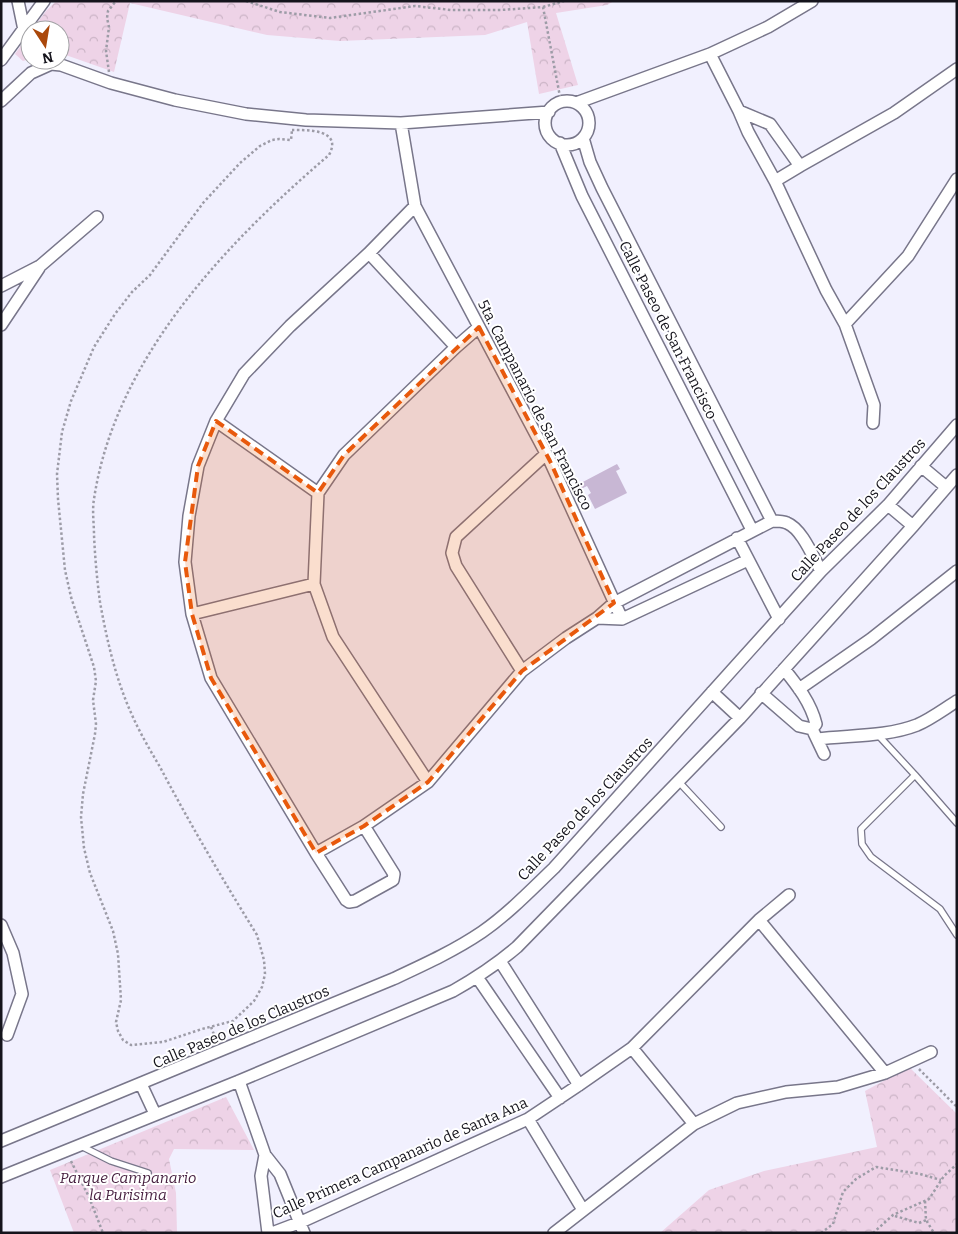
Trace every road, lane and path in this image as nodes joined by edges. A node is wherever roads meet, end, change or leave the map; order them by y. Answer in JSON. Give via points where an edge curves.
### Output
{"nodes":[{"id":1,"x":18,"y":1,"type":"edge"},
{"id":2,"x":44,"y":1,"type":"edge"},
{"id":3,"x":116,"y":1,"type":"edge"},
{"id":4,"x":246,"y":1,"type":"edge"},
{"id":5,"x":564,"y":1,"type":"edge"},
{"id":6,"x":812,"y":1,"type":"edge"},
{"id":7,"x":542,"y":7,"type":"junction"},
{"id":8,"x":22,"y":20,"type":"edge"},
{"id":9,"x":31,"y":20,"type":"edge"},
{"id":10,"x":20,"y":35,"type":"edge"},
{"id":11,"x":710,"y":54,"type":"junction"},
{"id":12,"x":1,"y":60,"type":"edge"},
{"id":13,"x":957,"y":69,"type":"edge"},
{"id":14,"x":111,"y":83,"type":"junction"},
{"id":15,"x":1,"y":101,"type":"edge"},
{"id":16,"x":561,"y":102,"type":"junction"},
{"id":17,"x":576,"y":103,"type":"junction"},
{"id":18,"x":739,"y":111,"type":"junction"},
{"id":19,"x":549,"y":112,"type":"junction"},
{"id":20,"x":401,"y":123,"type":"junction"},
{"id":21,"x":583,"y":138,"type":"junction"},
{"id":22,"x":560,"y":143,"type":"junction"},
{"id":23,"x":800,"y":166,"type":"junction"},
{"id":24,"x":957,"y":179,"type":"edge"},
{"id":25,"x":775,"y":181,"type":"junction"},
{"id":26,"x":415,"y":206,"type":"junction"},
{"id":27,"x":97,"y":217,"type":"dead end"},
{"id":28,"x":369,"y":254,"type":"junction"},
{"id":29,"x":40,"y":266,"type":"junction"},
{"id":30,"x":1,"y":286,"type":"edge"},
{"id":31,"x":845,"y":324,"type":"junction"},
{"id":32,"x":1,"y":325,"type":"edge"},
{"id":33,"x":479,"y":327,"type":"junction"},
{"id":34,"x":678,"y":335,"type":"junction"},
{"id":35,"x":658,"y":344,"type":"junction"},
{"id":36,"x":456,"y":347,"type":"junction"},
{"id":37,"x":216,"y":421,"type":"junction"},
{"id":38,"x":873,"y":423,"type":"dead end"},
{"id":39,"x":957,"y":425,"type":"edge"},
{"id":40,"x":546,"y":454,"type":"junction"},
{"id":41,"x":921,"y":466,"type":"junction"},
{"id":42,"x":957,"y":475,"type":"edge"},
{"id":43,"x":946,"y":487,"type":"junction"},
{"id":44,"x":318,"y":493,"type":"junction"},
{"id":45,"x":888,"y":504,"type":"junction"},
{"id":46,"x":772,"y":520,"type":"junction"},
{"id":47,"x":913,"y":526,"type":"junction"},
{"id":48,"x":752,"y":530,"type":"junction"},
{"id":49,"x":737,"y":538,"type":"junction"},
{"id":50,"x":748,"y":560,"type":"junction"},
{"id":51,"x":821,"y":571,"type":"junction"},
{"id":52,"x":957,"y":571,"type":"edge"},
{"id":53,"x":314,"y":584,"type":"junction"},
{"id":54,"x":614,"y":603,"type":"junction"},
{"id":55,"x":192,"y":614,"type":"junction"},
{"id":56,"x":597,"y":618,"type":"junction"},
{"id":57,"x":622,"y":619,"type":"junction"},
{"id":58,"x":779,"y":619,"type":"junction"},
{"id":59,"x":784,"y":669,"type":"junction"},
{"id":60,"x":522,"y":671,"type":"junction"},
{"id":61,"x":799,"y":689,"type":"junction"},
{"id":62,"x":712,"y":692,"type":"junction"},
{"id":63,"x":761,"y":693,"type":"junction"},
{"id":64,"x":957,"y":701,"type":"edge"},
{"id":65,"x":740,"y":718,"type":"junction"},
{"id":66,"x":814,"y":734,"type":"junction"},
{"id":67,"x":876,"y":734,"type":"junction"},
{"id":68,"x":824,"y":754,"type":"dead end"},
{"id":69,"x":915,"y":775,"type":"junction"},
{"id":70,"x":428,"y":782,"type":"junction"},
{"id":71,"x":679,"y":782,"type":"junction"},
{"id":72,"x":957,"y":823,"type":"edge"},
{"id":73,"x":364,"y":826,"type":"junction"},
{"id":74,"x":721,"y":827,"type":"dead end"},
{"id":75,"x":316,"y":853,"type":"junction"},
{"id":76,"x":789,"y":895,"type":"dead end"},
{"id":77,"x":759,"y":920,"type":"junction"},
{"id":78,"x":1,"y":925,"type":"edge"},
{"id":79,"x":957,"y":934,"type":"edge"},
{"id":80,"x":500,"y":961,"type":"junction"},
{"id":81,"x":477,"y":977,"type":"junction"},
{"id":82,"x":7,"y":1035,"type":"dead end"},
{"id":83,"x":180,"y":1037,"type":"joint"},
{"id":84,"x":632,"y":1048,"type":"junction"},
{"id":85,"x":930,"y":1052,"type":"dead end"},
{"id":86,"x":911,"y":1061,"type":"junction"},
{"id":87,"x":884,"y":1073,"type":"junction"},
{"id":88,"x":239,"y":1081,"type":"junction"},
{"id":89,"x":141,"y":1084,"type":"junction"},
{"id":90,"x":579,"y":1086,"type":"junction"},
{"id":91,"x":560,"y":1098,"type":"junction"},
{"id":92,"x":957,"y":1107,"type":"edge"},
{"id":93,"x":155,"y":1114,"type":"junction"},
{"id":94,"x":528,"y":1119,"type":"junction"},
{"id":95,"x":694,"y":1124,"type":"junction"},
{"id":96,"x":1,"y":1141,"type":"edge"},
{"id":97,"x":79,"y":1145,"type":"junction"},
{"id":98,"x":66,"y":1151,"type":"junction"},
{"id":99,"x":265,"y":1155,"type":"junction"},
{"id":100,"x":957,"y":1164,"type":"edge"},
{"id":101,"x":148,"y":1174,"type":"dead end"},
{"id":102,"x":1,"y":1177,"type":"edge"},
{"id":103,"x":941,"y":1180,"type":"junction"},
{"id":104,"x":925,"y":1201,"type":"junction"},
{"id":105,"x":584,"y":1210,"type":"junction"},
{"id":106,"x":893,"y":1215,"type":"junction"},
{"id":107,"x":926,"y":1220,"type":"junction"},
{"id":108,"x":302,"y":1228,"type":"edge"},
{"id":109,"x":103,"y":1233,"type":"edge"},
{"id":110,"x":268,"y":1233,"type":"edge"},
{"id":111,"x":272,"y":1233,"type":"edge"},
{"id":112,"x":554,"y":1233,"type":"edge"},
{"id":113,"x":821,"y":1233,"type":"edge"},
{"id":114,"x":873,"y":1233,"type":"edge"},
{"id":115,"x":934,"y":1233,"type":"edge"}],
"edges":[{"from":1,"to":8,"type":"street"},
{"from":2,"to":9,"type":"street"},
{"from":3,"to":14,"type":"path","via":[[107,18],[106,51]]},
{"from":4,"to":7,"type":"path","via":[[280,12],[330,18],[415,6],[451,10]]},
{"from":5,"to":7,"type":"path"},
{"from":6,"to":11,"type":"street","via":[[768,27]]},
{"from":7,"to":16,"type":"path"},
{"from":10,"to":12,"type":"street"},
{"from":11,"to":17,"type":"street"},
{"from":11,"to":18,"type":"street"},
{"from":13,"to":23,"type":"street","via":[[894,113]]},
{"from":14,"to":15,"type":"street","via":[[51,64],[31,73]]},
{"from":14,"to":20,"type":"street","via":[[246,114],[306,120]]},
{"from":16,"to":17,"type":"street"},
{"from":16,"to":19,"type":"street"},
{"from":17,"to":21,"type":"street","via":[[588,115],[588,131]]},
{"from":18,"to":23,"type":"street","via":[[770,124]]},
{"from":18,"to":25,"type":"street"},
{"from":19,"to":20,"type":"street"},
{"from":19,"to":22,"type":"street","via":[[546,119],[548,134]]},
{"from":20,"to":26,"type":"street","name":"5ta. Campanario de San Francisco"},
{"from":21,"to":22,"type":"street","via":[[568,145]]},
{"from":21,"to":34,"type":"street","name":"Calle Paseo de San Francisco","via":[[602,188]]},
{"from":22,"to":35,"type":"street","name":"Calle Paseo de San Francisco","via":[[582,196]]},
{"from":23,"to":25,"type":"street"},
{"from":24,"to":31,"type":"street","via":[[908,256]]},
{"from":25,"to":31,"type":"street"},
{"from":26,"to":28,"type":"street"},
{"from":26,"to":33,"type":"street","name":"5ta. Campanario de San Francisco"},
{"from":27,"to":29,"type":"street"},
{"from":28,"to":36,"type":"street"},
{"from":28,"to":37,"type":"street","via":[[290,326],[244,374]]},
{"from":29,"to":30,"type":"street"},
{"from":29,"to":32,"type":"street"},
{"from":31,"to":38,"type":"street","via":[[874,405]]},
{"from":33,"to":36,"type":"street"},
{"from":33,"to":40,"type":"street","name":"5ta. Campanario de San Francisco"},
{"from":34,"to":35,"type":"street"},
{"from":34,"to":46,"type":"street","name":"Calle Paseo de San Francisco"},
{"from":35,"to":48,"type":"street","name":"Calle Paseo de San Francisco"},
{"from":36,"to":44,"type":"street","via":[[344,455]]},
{"from":37,"to":44,"type":"street"},
{"from":37,"to":55,"type":"street","via":[[198,466],[189,516],[186,562]]},
{"from":39,"to":41,"type":"street","name":"Calle Paseo de los Claustros"},
{"from":40,"to":54,"type":"street","name":"5ta. Campanario de San Francisco"},
{"from":40,"to":60,"type":"street","via":[[456,537],[452,553],[456,566]]},
{"from":41,"to":43,"type":"street"},
{"from":41,"to":45,"type":"street","name":"Calle Paseo de los Claustros"},
{"from":42,"to":43,"type":"street"},
{"from":43,"to":47,"type":"street"},
{"from":44,"to":53,"type":"street"},
{"from":45,"to":47,"type":"street"},
{"from":45,"to":51,"type":"street","name":"Calle Paseo de los Claustros"},
{"from":46,"to":48,"type":"street"},
{"from":46,"to":51,"type":"street","via":[[786,522],[801,534]]},
{"from":47,"to":59,"type":"street"},
{"from":48,"to":49,"type":"street"},
{"from":49,"to":50,"type":"street"},
{"from":49,"to":54,"type":"street"},
{"from":50,"to":57,"type":"street"},
{"from":50,"to":58,"type":"street"},
{"from":51,"to":58,"type":"street","name":"Calle Paseo de los Claustros"},
{"from":52,"to":61,"type":"street","via":[[872,639]]},
{"from":53,"to":55,"type":"street"},
{"from":53,"to":70,"type":"street","via":[[334,637]]},
{"from":54,"to":56,"type":"street"},
{"from":54,"to":57,"type":"street","name":"5ta. Campanario de San Francisco"},
{"from":55,"to":75,"type":"street","via":[[211,678]]},
{"from":56,"to":57,"type":"street"},
{"from":56,"to":60,"type":"street"},
{"from":58,"to":62,"type":"street","name":"Calle Paseo de los Claustros"},
{"from":59,"to":61,"type":"street"},
{"from":59,"to":63,"type":"street"},
{"from":60,"to":70,"type":"street"},
{"from":61,"to":66,"type":"street","via":[[814,714]]},
{"from":62,"to":65,"type":"street"},
{"from":62,"to":89,"type":"street","name":"Calle Paseo de los Claustros","via":[[554,868],[483,932],[393,979]]},
{"from":63,"to":65,"type":"street"},
{"from":63,"to":66,"type":"street","via":[[799,726]]},
{"from":64,"to":67,"type":"street","via":[[919,724]]},
{"from":65,"to":71,"type":"street"},
{"from":66,"to":67,"type":"street"},
{"from":66,"to":68,"type":"street"},
{"from":67,"to":69,"type":"lane"},
{"from":69,"to":72,"type":"lane"},
{"from":69,"to":79,"type":"lane","via":[[861,829],[862,844],[871,857],[940,909]]},
{"from":70,"to":73,"type":"street"},
{"from":71,"to":74,"type":"lane"},
{"from":71,"to":80,"type":"street"},
{"from":73,"to":75,"type":"street"},
{"from":73,"to":75,"type":"street","via":[[394,874],[393,880],[349,902]]},
{"from":76,"to":77,"type":"street","name":"Calle Primera Campanario de Santa Ana"},
{"from":77,"to":84,"type":"street","name":"Calle Primera Campanario de Santa Ana"},
{"from":77,"to":87,"type":"street"},
{"from":78,"to":82,"type":"street","via":[[13,953],[22,994]]},
{"from":80,"to":81,"type":"street"},
{"from":80,"to":90,"type":"street"},
{"from":81,"to":88,"type":"street","via":[[452,991]]},
{"from":81,"to":91,"type":"street"},
{"from":83,"to":83,"type":"path","via":[[234,1021],[245,1011],[262,987],[266,974],[264,960],[257,935],[132,716],[105,628],[98,588],[94,500],[112,428],[142,365],[176,313],[246,232],[329,155],[331,142],[327,135],[318,131],[292,130],[291,140],[272,140],[260,146],[203,203],[150,275],[115,314],[94,347],[62,432],[57,474],[65,570],[96,681],[93,700],[96,724],[83,794],[83,832],[90,874],[118,954],[121,1000],[116,1022],[123,1040],[131,1045]]},
{"from":84,"to":90,"type":"street","name":"Calle Primera Campanario de Santa Ana"},
{"from":84,"to":95,"type":"street"},
{"from":85,"to":86,"type":"street"},
{"from":86,"to":87,"type":"street"},
{"from":86,"to":92,"type":"path"},
{"from":87,"to":95,"type":"street","via":[[838,1087],[786,1092],[737,1103]]},
{"from":88,"to":93,"type":"street"},
{"from":88,"to":99,"type":"street"},
{"from":89,"to":93,"type":"street"},
{"from":89,"to":96,"type":"street","name":"Calle Paseo de los Claustros"},
{"from":90,"to":91,"type":"street","name":"Calle Primera Campanario de Santa Ana"},
{"from":91,"to":94,"type":"street","name":"Calle Primera Campanario de Santa Ana"},
{"from":93,"to":97,"type":"street"},
{"from":94,"to":105,"type":"street"},
{"from":94,"to":108,"type":"street","name":"Calle Primera Campanario de Santa Ana"},
{"from":95,"to":105,"type":"street"},
{"from":97,"to":98,"type":"street"},
{"from":97,"to":101,"type":"lane"},
{"from":98,"to":102,"type":"street"},
{"from":98,"to":109,"type":"path"},
{"from":99,"to":108,"type":"street","via":[[280,1174]]},
{"from":99,"to":110,"type":"street","via":[[261,1176]]},
{"from":100,"to":103,"type":"path"},
{"from":103,"to":104,"type":"path"},
{"from":103,"to":113,"type":"path","via":[[876,1167],[856,1179],[843,1192],[833,1224]]},
{"from":104,"to":106,"type":"path"},
{"from":104,"to":107,"type":"path"},
{"from":105,"to":112,"type":"street"},
{"from":106,"to":107,"type":"path","via":[[919,1223]]},
{"from":106,"to":114,"type":"path"},
{"from":107,"to":115,"type":"path"},
{"from":108,"to":111,"type":"street","name":"Calle Primera Campanario de Santa Ana"}]}
